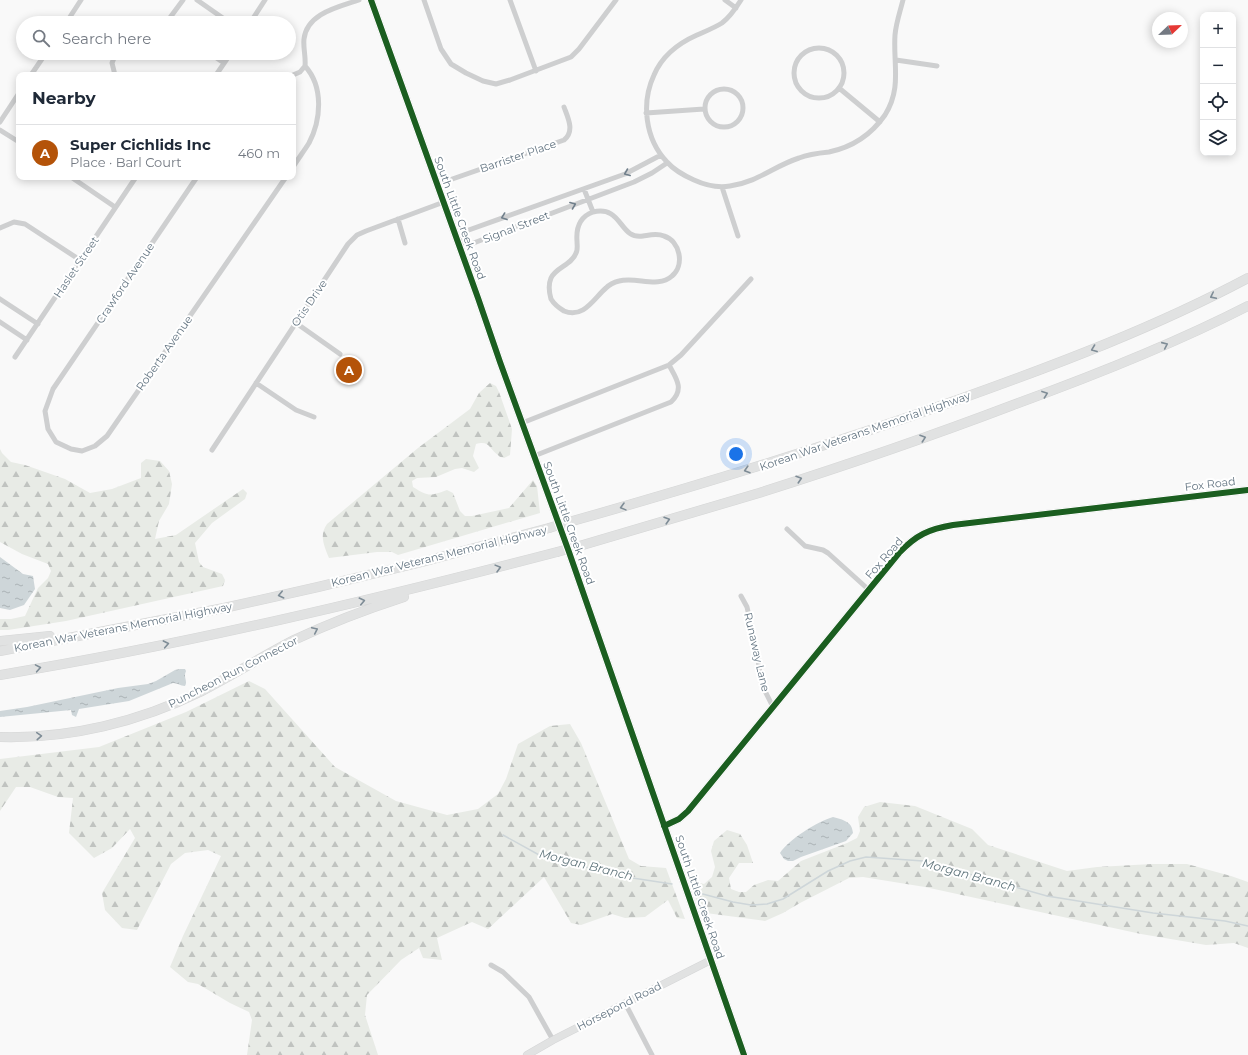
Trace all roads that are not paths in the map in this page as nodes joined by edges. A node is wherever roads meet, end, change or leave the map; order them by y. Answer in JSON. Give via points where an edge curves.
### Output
{"nodes":[{"id":1,"x":81,"y":0,"type":"edge"},
{"id":2,"x":183,"y":0,"type":"edge"},
{"id":3,"x":197,"y":0,"type":"edge"},
{"id":4,"x":265,"y":0,"type":"edge"},
{"id":5,"x":359,"y":0,"type":"edge"},
{"id":6,"x":371,"y":0,"type":"edge"},
{"id":7,"x":424,"y":0,"type":"edge"},
{"id":8,"x":510,"y":0,"type":"edge"},
{"id":9,"x":616,"y":0,"type":"edge"},
{"id":10,"x":725,"y":0,"type":"edge"},
{"id":11,"x":741,"y":0,"type":"edge"},
{"id":12,"x":903,"y":0,"type":"edge"},
{"id":13,"x":736,"y":8,"type":"junction"},
{"id":14,"x":71,"y":16,"type":"edge"},
{"id":15,"x":170,"y":16,"type":"edge"},
{"id":16,"x":220,"y":16,"type":"edge"},
{"id":17,"x":255,"y":16,"type":"edge"},
{"id":18,"x":41,"y":60,"type":"edge"},
{"id":19,"x":113,"y":60,"type":"edge"},
{"id":20,"x":220,"y":60,"type":"edge"},
{"id":21,"x":226,"y":60,"type":"edge"},
{"id":22,"x":896,"y":60,"type":"junction"},
{"id":23,"x":224,"y":63,"type":"junction"},
{"id":24,"x":305,"y":66,"type":"junction"},
{"id":25,"x":937,"y":66,"type":"dead end"},
{"id":26,"x":536,"y":71,"type":"junction"},
{"id":27,"x":33,"y":72,"type":"edge"},
{"id":28,"x":114,"y":72,"type":"edge"},
{"id":29,"x":218,"y":72,"type":"edge"},
{"id":30,"x":296,"y":74,"type":"edge"},
{"id":31,"x":839,"y":88,"type":"junction"},
{"id":32,"x":16,"y":98,"type":"edge"},
{"id":33,"x":564,"y":107,"type":"dead end"},
{"id":34,"x":704,"y":109,"type":"junction"},
{"id":35,"x":646,"y":113,"type":"junction"},
{"id":36,"x":0,"y":122,"type":"edge"},
{"id":37,"x":880,"y":122,"type":"junction"},
{"id":38,"x":0,"y":130,"type":"edge"},
{"id":39,"x":16,"y":140,"type":"edge"},
{"id":40,"x":661,"y":156,"type":"junction"},
{"id":41,"x":296,"y":162,"type":"edge"},
{"id":42,"x":667,"y":163,"type":"junction"},
{"id":43,"x":75,"y":180,"type":"edge"},
{"id":44,"x":134,"y":180,"type":"edge"},
{"id":45,"x":196,"y":180,"type":"edge"},
{"id":46,"x":284,"y":180,"type":"edge"},
{"id":47,"x":438,"y":184,"type":"junction"},
{"id":48,"x":722,"y":187,"type":"junction"},
{"id":49,"x":584,"y":189,"type":"junction"},
{"id":50,"x":588,"y":199,"type":"junction"},
{"id":51,"x":444,"y":202,"type":"junction"},
{"id":52,"x":115,"y":207,"type":"junction"},
{"id":53,"x":593,"y":212,"type":"junction"},
{"id":54,"x":398,"y":219,"type":"junction"},
{"id":55,"x":0,"y":228,"type":"edge"},
{"id":56,"x":738,"y":236,"type":"dead end"},
{"id":57,"x":458,"y":241,"type":"junction"},
{"id":58,"x":405,"y":243,"type":"dead end"},
{"id":59,"x":80,"y":260,"type":"junction"},
{"id":60,"x":1248,"y":278,"type":"edge"},
{"id":61,"x":751,"y":279,"type":"dead end"},
{"id":62,"x":0,"y":299,"type":"edge"},
{"id":63,"x":1248,"y":306,"type":"edge"},
{"id":64,"x":0,"y":322,"type":"edge"},
{"id":65,"x":296,"y":323,"type":"junction"},
{"id":66,"x":38,"y":324,"type":"junction"},
{"id":67,"x":27,"y":340,"type":"junction"},
{"id":68,"x":340,"y":354,"type":"dead end"},
{"id":69,"x":15,"y":357,"type":"dead end"},
{"id":70,"x":669,"y":365,"type":"junction"},
{"id":71,"x":256,"y":383,"type":"junction"},
{"id":72,"x":53,"y":389,"type":"joint"},
{"id":73,"x":314,"y":417,"type":"dead end"},
{"id":74,"x":522,"y":423,"type":"junction"},
{"id":75,"x":212,"y":450,"type":"dead end"},
{"id":76,"x":534,"y":456,"type":"junction"},
{"id":77,"x":1248,"y":490,"type":"edge"},
{"id":78,"x":787,"y":529,"type":"dead end"},
{"id":79,"x":460,"y":578,"type":"junction"},
{"id":80,"x":869,"y":590,"type":"junction"},
{"id":81,"x":741,"y":596,"type":"dead end"},
{"id":82,"x":107,"y":631,"type":"junction"},
{"id":83,"x":0,"y":641,"type":"edge"},
{"id":84,"x":0,"y":651,"type":"edge"},
{"id":85,"x":0,"y":675,"type":"edge"},
{"id":86,"x":773,"y":707,"type":"junction"},
{"id":87,"x":0,"y":737,"type":"edge"},
{"id":88,"x":664,"y":826,"type":"junction"},
{"id":89,"x":711,"y":960,"type":"junction"},
{"id":90,"x":491,"y":965,"type":"dead end"},
{"id":91,"x":625,"y":1003,"type":"junction"},
{"id":92,"x":553,"y":1040,"type":"junction"},
{"id":93,"x":527,"y":1055,"type":"edge"},
{"id":94,"x":652,"y":1055,"type":"edge"},
{"id":95,"x":744,"y":1055,"type":"edge"}],
"edges":[{"from":1,"to":14,"type":"street"},
{"from":2,"to":15,"type":"street"},
{"from":3,"to":16,"type":"street"},
{"from":4,"to":17,"type":"street"},
{"from":5,"to":24,"type":"street","via":[[321,14],[310,22],[304,38]]},
{"from":6,"to":47,"type":"street","name":"South Little Creek Road"},
{"from":7,"to":26,"type":"street","via":[[441,49],[451,64],[458,69],[496,84]]},
{"from":8,"to":26,"type":"street"},
{"from":9,"to":26,"type":"street","via":[[574,54]]},
{"from":10,"to":13,"type":"street"},
{"from":11,"to":13,"type":"street"},
{"from":12,"to":22,"type":"street","via":[[895,33]]},
{"from":13,"to":35,"type":"street","via":[[721,23],[684,41],[666,56],[650,84]]},
{"from":18,"to":27,"type":"street"},
{"from":19,"to":28,"type":"street"},
{"from":20,"to":23,"type":"street"},
{"from":21,"to":23,"type":"street"},
{"from":22,"to":25,"type":"street"},
{"from":22,"to":37,"type":"street","via":[[894,95]]},
{"from":23,"to":29,"type":"street"},
{"from":24,"to":30,"type":"street"},
{"from":24,"to":41,"type":"street","via":[[315,80],[319,106],[315,130]]},
{"from":31,"to":31,"type":"street","via":[[844,72],[838,57],[831,52],[823,49],[807,51],[796,63],[794,75],[803,92],[818,98],[833,94]]},
{"from":31,"to":37,"type":"street"},
{"from":32,"to":36,"type":"street"},
{"from":33,"to":47,"type":"street","name":"Barrister Place","via":[[570,128],[564,140]]},
{"from":34,"to":34,"type":"street","via":[[709,121],[720,128],[733,126],[742,116],[743,110],[736,93],[724,89],[712,93]]},
{"from":34,"to":35,"type":"street"},
{"from":35,"to":40,"type":"street","via":[[653,140]]},
{"from":37,"to":48,"type":"street","via":[[864,138],[851,145],[799,158],[754,180]]},
{"from":38,"to":39,"type":"street"},
{"from":40,"to":42,"type":"street"},
{"from":40,"to":49,"type":"street","name":"Signal Street","one_way":true},
{"from":42,"to":48,"type":"street","via":[[692,179]]},
{"from":42,"to":50,"type":"street","name":"Signal Street","via":[[643,178]]},
{"from":43,"to":52,"type":"street"},
{"from":44,"to":52,"type":"street","name":"Haslet Street"},
{"from":45,"to":72,"type":"street","name":"Crawford Avenue"},
{"from":46,"to":72,"type":"street","name":"Roberta Avenue","via":[[107,436],[95,446],[82,451],[56,442],[48,429],[45,411]]},
{"from":47,"to":51,"type":"street","name":"South Little Creek Road"},
{"from":48,"to":56,"type":"street"},
{"from":49,"to":50,"type":"street"},
{"from":49,"to":57,"type":"street","name":"Signal Street","one_way":true,"via":[[466,231]]},
{"from":50,"to":53,"type":"street"},
{"from":57,"to":50,"type":"street","name":"Signal Street","one_way":true,"via":[[471,244]]},
{"from":51,"to":54,"type":"street","name":"Otis Drive"},
{"from":51,"to":57,"type":"street","name":"South Little Creek Road"},
{"from":52,"to":59,"type":"street","name":"Haslet Street"},
{"from":53,"to":53,"type":"street","via":[[586,216],[577,228],[576,254],[570,262],[551,276],[549,291],[553,302],[567,312],[583,310],[606,287],[616,282],[627,279],[653,282],[663,280],[673,276],[678,268],[678,249],[668,237],[658,234],[641,237],[633,235],[611,213]]},
{"from":54,"to":58,"type":"street"},
{"from":54,"to":65,"type":"street","name":"Otis Drive","via":[[357,235],[348,244]]},
{"from":55,"to":59,"type":"street","via":[[14,222],[25,224]]},
{"from":57,"to":74,"type":"street","name":"South Little Creek Road"},
{"from":59,"to":66,"type":"street","name":"Haslet Street"},
{"from":60,"to":82,"type":"highway","name":"Korean War Veterans Memorial Highway","one_way":true,"bridge":true,"via":[[1122,338],[967,396],[879,427],[647,501],[318,587]]},
{"from":61,"to":70,"type":"street"},
{"from":62,"to":66,"type":"street"},
{"from":79,"to":63,"type":"highway","one_way":true,"bridge":true,"via":[[576,547],[761,492],[983,417],[1138,357]]},
{"from":64,"to":67,"type":"street"},
{"from":65,"to":68,"type":"street"},
{"from":65,"to":71,"type":"street","name":"Otis Drive"},
{"from":66,"to":67,"type":"street","name":"Haslet Street"},
{"from":67,"to":69,"type":"street","name":"Haslet Street"},
{"from":70,"to":74,"type":"street"},
{"from":70,"to":76,"type":"street","via":[[679,388],[671,402]]},
{"from":71,"to":73,"type":"street","via":[[296,410]]},
{"from":71,"to":75,"type":"street","name":"Otis Drive"},
{"from":74,"to":76,"type":"street","name":"South Little Creek Road"},
{"from":76,"to":88,"type":"street","name":"South Little Creek Road"},
{"from":77,"to":80,"type":"street","name":"Fox Road","via":[[953,524],[920,535],[910,542]]},
{"from":78,"to":80,"type":"street","via":[[805,546],[828,553]]},
{"from":85,"to":79,"type":"highway","one_way":true,"via":[[222,633]]},
{"from":87,"to":79,"type":"highway","name":"Puncheon Run Connector","one_way":true,"via":[[71,732],[151,712],[206,689],[280,647],[330,623]]},
{"from":80,"to":86,"type":"street","name":"Fox Road"},
{"from":81,"to":86,"type":"street","name":"Runaway Lane","via":[[747,607],[761,681]]},
{"from":82,"to":83,"type":"highway"},
{"from":82,"to":84,"type":"highway","name":"Korean War Veterans Memorial Highway"},
{"from":86,"to":88,"type":"street","name":"Fox Road","via":[[688,811],[679,819]]},
{"from":88,"to":89,"type":"street","name":"South Little Creek Road"},
{"from":89,"to":91,"type":"street","name":"Horsepond Road"},
{"from":89,"to":95,"type":"street","name":"South Little Creek Road"},
{"from":90,"to":92,"type":"street","via":[[503,972],[529,997]]},
{"from":91,"to":92,"type":"street","name":"Horsepond Road"},
{"from":91,"to":94,"type":"street"},
{"from":92,"to":93,"type":"street","name":"Horsepond Road"}]}
